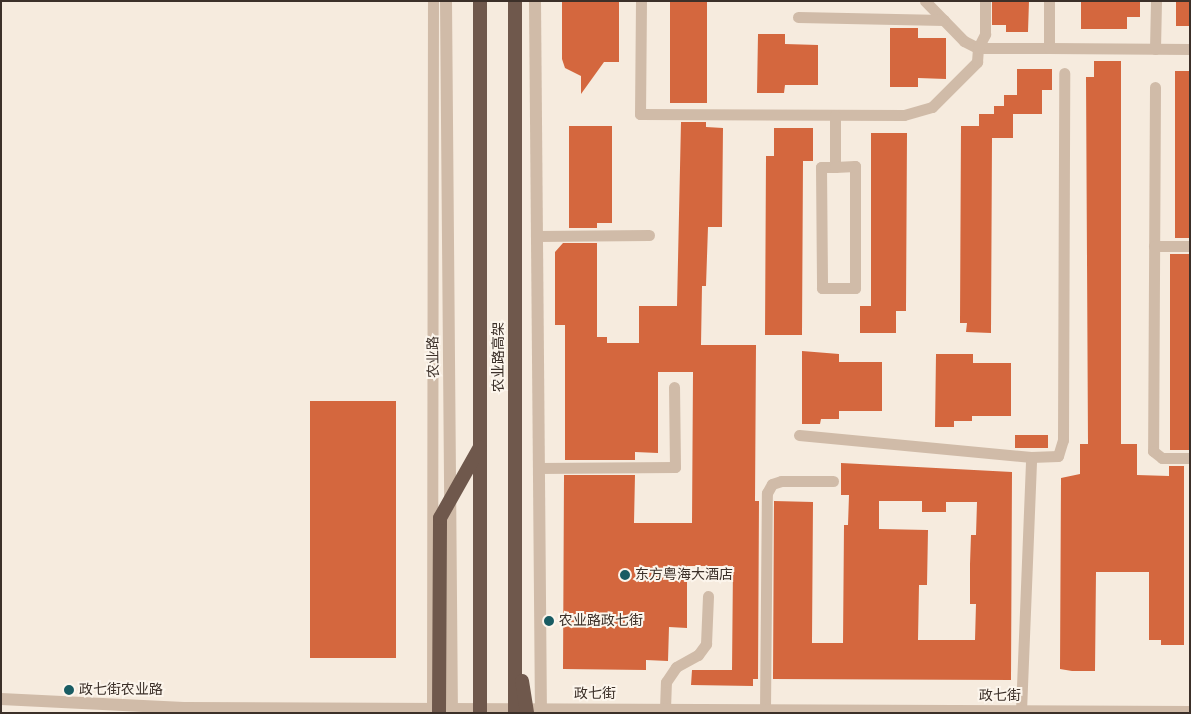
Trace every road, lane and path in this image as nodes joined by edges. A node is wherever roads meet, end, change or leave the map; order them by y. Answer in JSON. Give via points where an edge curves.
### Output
{"nodes":[{"id":1,"x":433,"y":1,"type":"edge"},
{"id":2,"x":446,"y":1,"type":"edge"},
{"id":3,"x":480,"y":1,"type":"edge"},
{"id":4,"x":515,"y":1,"type":"edge"},
{"id":5,"x":535,"y":1,"type":"edge"},
{"id":6,"x":641,"y":1,"type":"edge"},
{"id":7,"x":925,"y":1,"type":"edge"},
{"id":8,"x":985,"y":1,"type":"edge"},
{"id":9,"x":1049,"y":1,"type":"edge"},
{"id":10,"x":1156,"y":1,"type":"edge"},
{"id":11,"x":798,"y":18,"type":"dead end"},
{"id":12,"x":944,"y":20,"type":"junction"},
{"id":13,"x":978,"y":48,"type":"junction"},
{"id":14,"x":1049,"y":48,"type":"junction"},
{"id":15,"x":1155,"y":49,"type":"junction"},
{"id":16,"x":1190,"y":49,"type":"edge"},
{"id":17,"x":1064,"y":73,"type":"dead end"},
{"id":18,"x":1155,"y":87,"type":"dead end"},
{"id":19,"x":835,"y":115,"type":"junction"},
{"id":20,"x":835,"y":167,"type":"junction"},
{"id":21,"x":649,"y":235,"type":"dead end"},
{"id":22,"x":537,"y":236,"type":"junction"},
{"id":23,"x":1154,"y":246,"type":"junction"},
{"id":24,"x":1190,"y":246,"type":"edge"},
{"id":25,"x":674,"y":387,"type":"dead end"},
{"id":26,"x":799,"y":435,"type":"dead end"},
{"id":27,"x":480,"y":446,"type":"junction"},
{"id":28,"x":1031,"y":457,"type":"junction"},
{"id":29,"x":1190,"y":458,"type":"edge"},
{"id":30,"x":539,"y":468,"type":"junction"},
{"id":31,"x":833,"y":481,"type":"dead end"},
{"id":32,"x":708,"y":596,"type":"dead end"},
{"id":33,"x":516,"y":641,"type":"junction"},
{"id":34,"x":1,"y":699,"type":"edge"},
{"id":35,"x":665,"y":709,"type":"junction"},
{"id":36,"x":765,"y":710,"type":"junction"},
{"id":37,"x":444,"y":711,"type":"edge"},
{"id":38,"x":541,"y":711,"type":"edge"},
{"id":39,"x":1021,"y":711,"type":"junction"},
{"id":40,"x":1190,"y":712,"type":"edge"},
{"id":41,"x":480,"y":713,"type":"edge"},
{"id":42,"x":516,"y":713,"type":"edge"},
{"id":43,"x":527,"y":713,"type":"edge"}],
"edges":[{"from":1,"to":37,"type":"lane"},
{"from":2,"to":37,"type":"street","name":"农业路"},
{"from":3,"to":27,"type":"highway","name":"农业路高架","bridge":true},
{"from":4,"to":33,"type":"highway","name":"农业路高架","bridge":true},
{"from":5,"to":22,"type":"street"},
{"from":6,"to":19,"type":"lane","via":[[640,114]]},
{"from":7,"to":12,"type":"lane"},
{"from":8,"to":13,"type":"lane","via":[[985,34]]},
{"from":9,"to":14,"type":"lane"},
{"from":10,"to":15,"type":"lane"},
{"from":11,"to":12,"type":"lane"},
{"from":12,"to":13,"type":"lane","via":[[964,41]]},
{"from":13,"to":14,"type":"lane"},
{"from":13,"to":19,"type":"lane","via":[[977,62],[932,107],[904,116]]},
{"from":14,"to":15,"type":"lane"},
{"from":15,"to":16,"type":"lane"},
{"from":17,"to":28,"type":"lane","via":[[1063,440],[1058,456]]},
{"from":18,"to":23,"type":"lane"},
{"from":19,"to":20,"type":"lane"},
{"from":20,"to":20,"type":"lane","via":[[821,168],[822,288],[856,288],[855,166]]},
{"from":21,"to":22,"type":"lane"},
{"from":22,"to":30,"type":"street"},
{"from":23,"to":24,"type":"lane"},
{"from":23,"to":29,"type":"lane","via":[[1153,451],[1162,458]]},
{"from":25,"to":30,"type":"lane","via":[[675,467]]},
{"from":26,"to":28,"type":"lane"},
{"from":27,"to":37,"type":"highway","bridge":true,"via":[[440,518]]},
{"from":27,"to":41,"type":"highway","name":"农业路高架","bridge":true},
{"from":28,"to":39,"type":"lane"},
{"from":30,"to":38,"type":"street"},
{"from":31,"to":36,"type":"lane","via":[[781,481],[772,484],[767,493]]},
{"from":32,"to":35,"type":"lane","via":[[706,644],[698,654],[676,667],[666,682]]},
{"from":33,"to":42,"type":"highway","name":"农业路高架","bridge":true},
{"from":33,"to":43,"type":"highway","bridge":true},
{"from":34,"to":37,"type":"street","name":"政七街","via":[[184,708]]},
{"from":35,"to":36,"type":"street","name":"政七街"},
{"from":35,"to":38,"type":"street","name":"政七街"},
{"from":36,"to":39,"type":"street","name":"政七街"},
{"from":37,"to":38,"type":"street","name":"政七街"},
{"from":39,"to":40,"type":"street","name":"政七街"}]}
